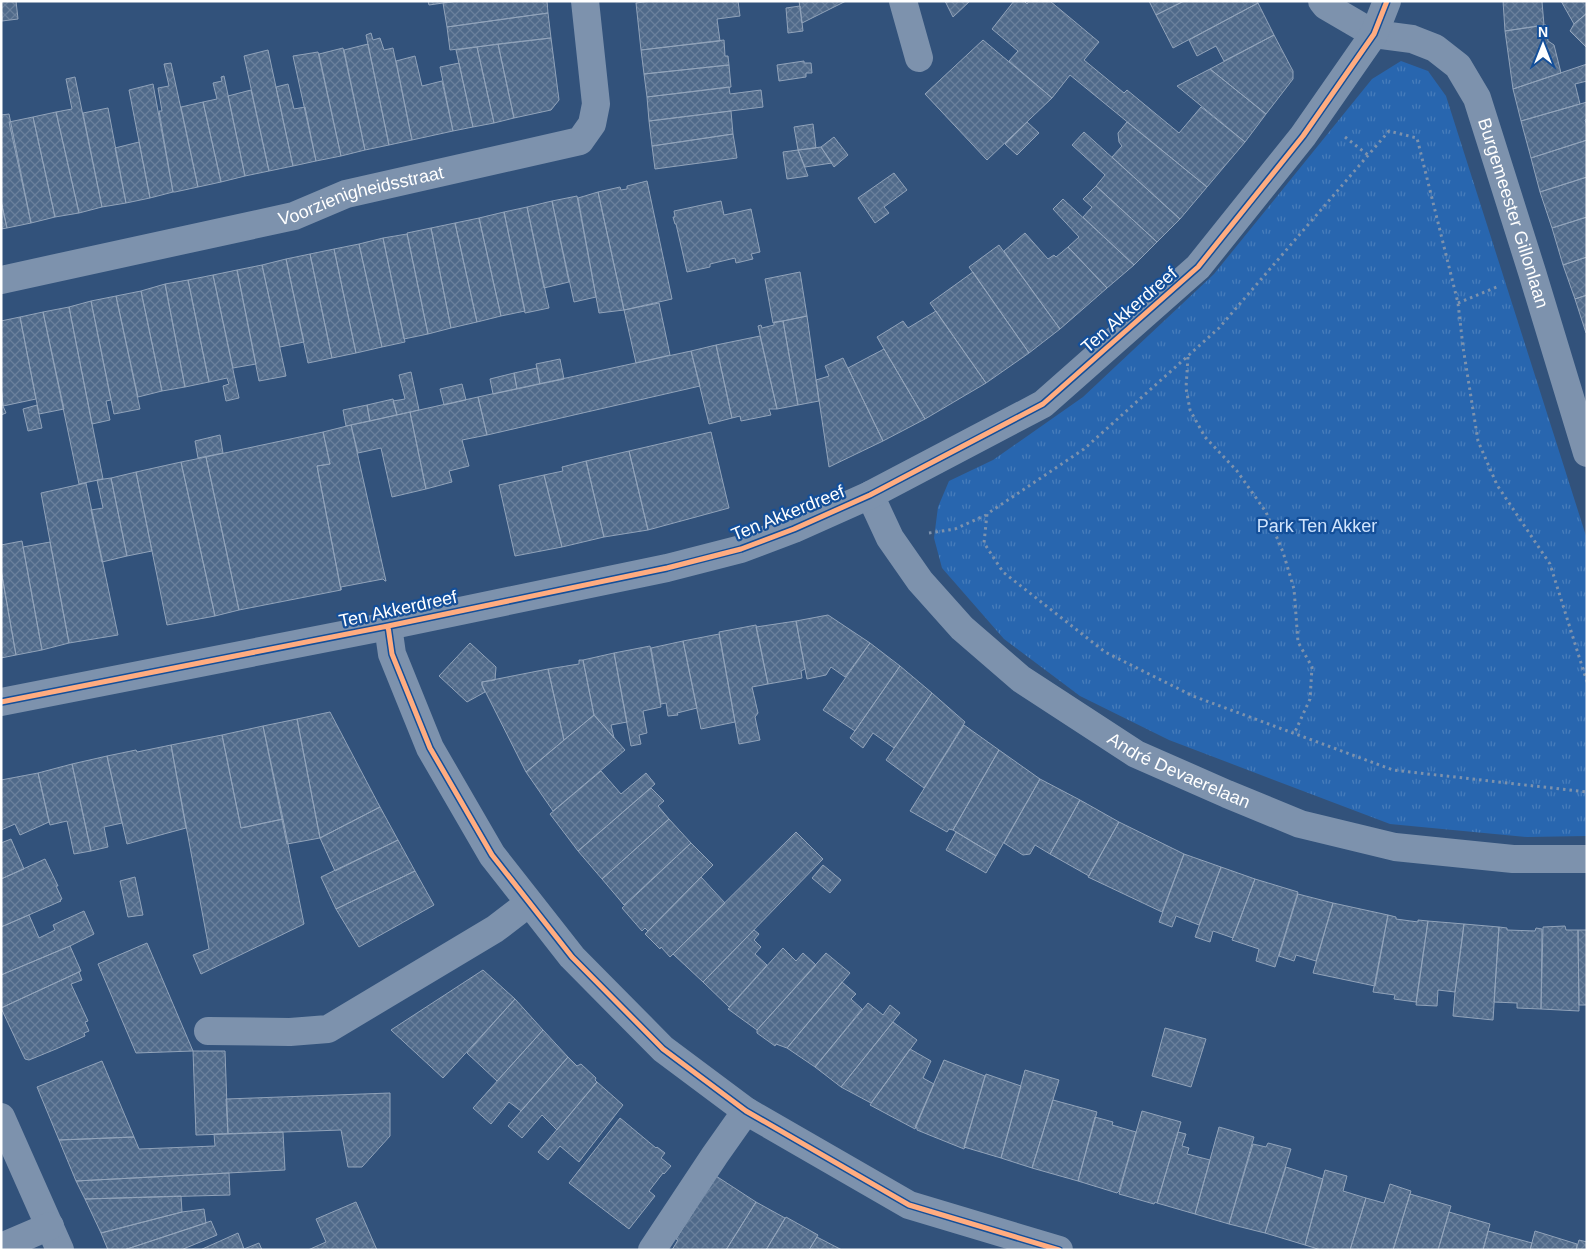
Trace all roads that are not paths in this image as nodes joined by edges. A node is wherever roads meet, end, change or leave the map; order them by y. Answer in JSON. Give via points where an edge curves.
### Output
{"nodes":[{"id":1,"x":585,"y":1,"type":"edge"},
{"id":2,"x":903,"y":1,"type":"edge"},
{"id":3,"x":1322,"y":1,"type":"edge"},
{"id":4,"x":1387,"y":1,"type":"edge"},
{"id":5,"x":1374,"y":34,"type":"junction"},
{"id":6,"x":919,"y":58,"type":"dead end"},
{"id":7,"x":1,"y":280,"type":"edge"},
{"id":8,"x":1587,"y":453,"type":"edge"},
{"id":9,"x":870,"y":495,"type":"junction"},
{"id":10,"x":388,"y":626,"type":"junction"},
{"id":11,"x":1,"y":702,"type":"edge"},
{"id":12,"x":1587,"y":859,"type":"edge"},
{"id":13,"x":530,"y":904,"type":"junction"},
{"id":14,"x":208,"y":1031,"type":"dead end"},
{"id":15,"x":746,"y":1111,"type":"junction"},
{"id":16,"x":1,"y":1117,"type":"edge"},
{"id":17,"x":55,"y":1238,"type":"edge"},
{"id":18,"x":1,"y":1247,"type":"edge"},
{"id":19,"x":652,"y":1250,"type":"edge"},
{"id":20,"x":1059,"y":1250,"type":"edge"}],
"edges":[{"from":1,"to":7,"type":"street","name":"Voorzienigheidsstraat","via":[[596,104],[592,124],[580,141],[346,194],[294,216]]},
{"from":2,"to":6,"type":"street"},
{"from":3,"to":5,"type":"street"},
{"from":4,"to":5,"type":"street","name":"Ten Akkerdreef"},
{"from":5,"to":8,"type":"street","name":"Burgemeester Gillonlaan","via":[[1412,39],[1435,48],[1458,66],[1477,98]]},
{"from":5,"to":9,"type":"street","name":"Ten Akkerdreef","via":[[1303,136],[1198,267],[1043,404]]},
{"from":9,"to":10,"type":"street","name":"Ten Akkerdreef","via":[[794,530],[741,548],[667,568]]},
{"from":9,"to":12,"type":"street","name":"André Devaerelaan","via":[[890,538],[920,581],[962,628],[1021,679],[1136,754],[1300,824],[1395,847],[1512,859]]},
{"from":10,"to":11,"type":"street","name":"Ten Akkerdreef"},
{"from":10,"to":13,"type":"street","via":[[392,654],[430,748],[492,856]]},
{"from":13,"to":14,"type":"street","via":[[495,929],[328,1029]]},
{"from":13,"to":15,"type":"street","via":[[572,957],[663,1049]]},
{"from":15,"to":19,"type":"street"},
{"from":15,"to":20,"type":"street","via":[[909,1205]]},
{"from":16,"to":17,"type":"street"},
{"from":17,"to":18,"type":"street"}]}
